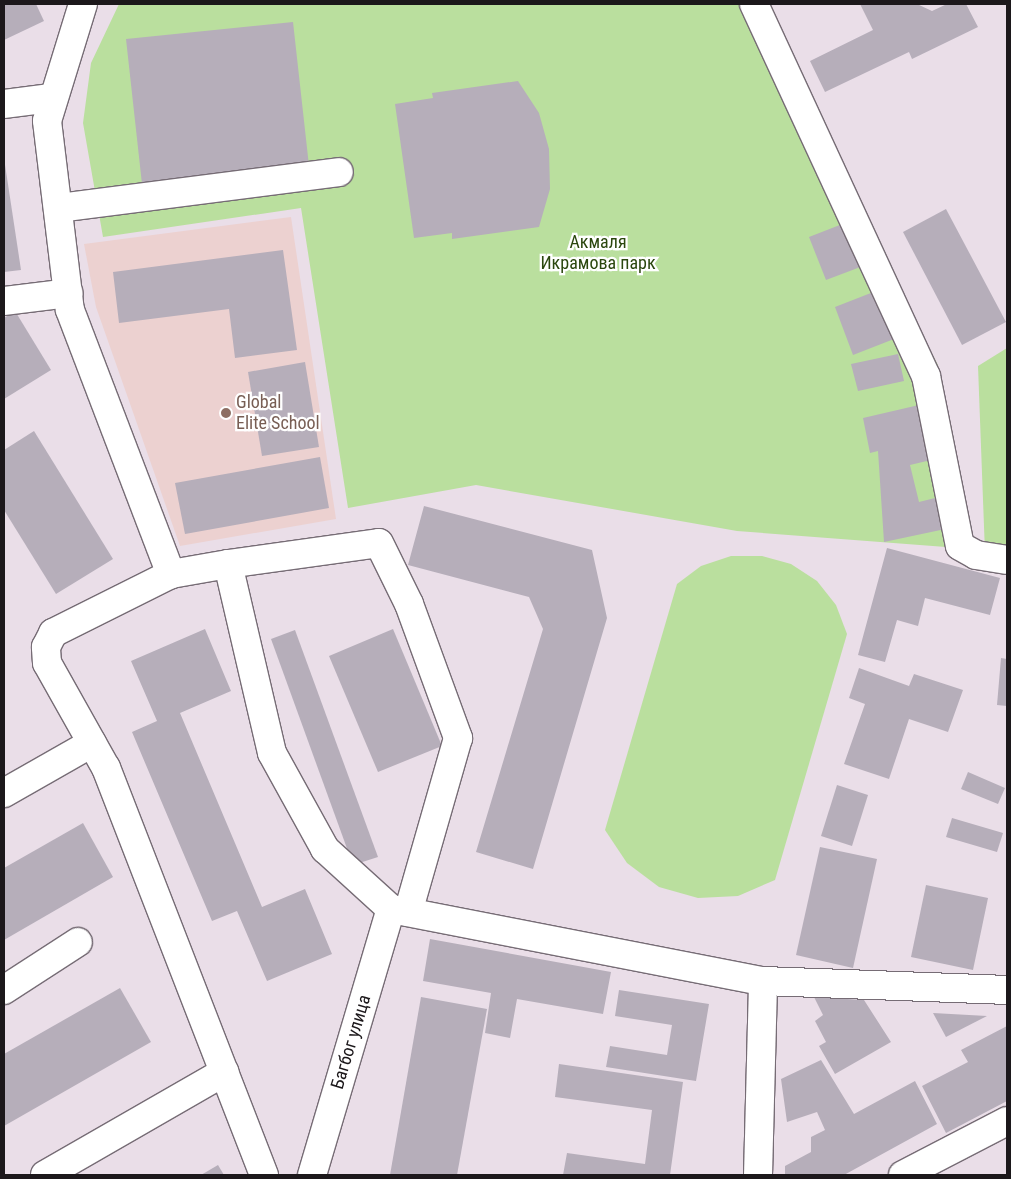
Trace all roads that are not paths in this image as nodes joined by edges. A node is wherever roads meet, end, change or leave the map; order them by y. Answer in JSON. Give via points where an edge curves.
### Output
{"nodes":[{"id":1,"x":83,"y":4,"type":"edge"},
{"id":2,"x":754,"y":4,"type":"edge"},
{"id":3,"x":51,"y":98,"type":"junction"},
{"id":4,"x":4,"y":104,"type":"edge"},
{"id":5,"x":340,"y":172,"type":"dead end"},
{"id":6,"x":58,"y":208,"type":"junction"},
{"id":7,"x":68,"y":293,"type":"junction"},
{"id":8,"x":4,"y":301,"type":"edge"},
{"id":9,"x":1007,"y":560,"type":"edge"},
{"id":10,"x":228,"y":564,"type":"junction"},
{"id":11,"x":171,"y":574,"type":"junction"},
{"id":12,"x":92,"y":743,"type":"junction"},
{"id":13,"x":4,"y":793,"type":"edge"},
{"id":14,"x":400,"y":911,"type":"junction"},
{"id":15,"x":78,"y":942,"type":"dead end"},
{"id":16,"x":763,"y":981,"type":"junction"},
{"id":17,"x":4,"y":990,"type":"edge"},
{"id":18,"x":1007,"y":990,"type":"edge"},
{"id":19,"x":224,"y":1072,"type":"junction"},
{"id":20,"x":1007,"y":1121,"type":"edge"},
{"id":21,"x":45,"y":1175,"type":"edge"},
{"id":22,"x":264,"y":1175,"type":"edge"},
{"id":23,"x":312,"y":1175,"type":"edge"},
{"id":24,"x":758,"y":1175,"type":"edge"},
{"id":25,"x":903,"y":1175,"type":"edge"}],
"edges":[{"from":1,"to":3,"type":"street"},
{"from":2,"to":9,"type":"street","via":[[926,376],[960,546],[976,555]]},
{"from":3,"to":4,"type":"street"},
{"from":3,"to":6,"type":"street","via":[[47,121]]},
{"from":5,"to":6,"type":"street"},
{"from":6,"to":7,"type":"street"},
{"from":7,"to":8,"type":"street"},
{"from":7,"to":11,"type":"street","via":[[70,310]]},
{"from":10,"to":11,"type":"street"},
{"from":10,"to":14,"type":"street","via":[[272,753],[325,849]]},
{"from":10,"to":14,"type":"street","name":"Багбог улица","via":[[379,543],[409,604],[458,738]]},
{"from":11,"to":12,"type":"street","via":[[53,633],[46,648],[47,663]]},
{"from":12,"to":13,"type":"street"},
{"from":12,"to":19,"type":"street","via":[[106,768]]},
{"from":14,"to":16,"type":"street"},
{"from":14,"to":23,"type":"street","name":"Багбог улица"},
{"from":15,"to":17,"type":"street"},
{"from":16,"to":18,"type":"street"},
{"from":16,"to":24,"type":"street"},
{"from":19,"to":21,"type":"street"},
{"from":19,"to":22,"type":"street"},
{"from":20,"to":25,"type":"street"}]}
